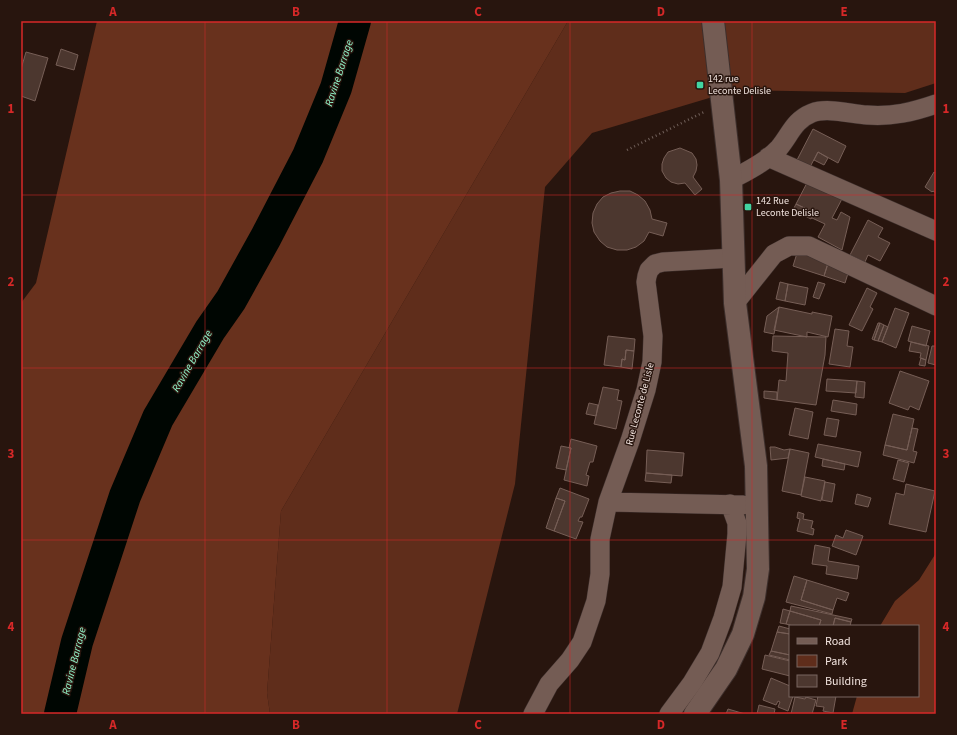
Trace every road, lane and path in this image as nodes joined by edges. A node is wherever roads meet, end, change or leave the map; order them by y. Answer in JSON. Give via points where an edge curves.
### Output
{"nodes":[{"id":1,"x":713,"y":21,"type":"edge"},
{"id":2,"x":722,"y":103,"type":"junction"},
{"id":3,"x":936,"y":104,"type":"edge"},
{"id":4,"x":627,"y":150,"type":"dead end"},
{"id":5,"x":768,"y":157,"type":"junction"},
{"id":6,"x":731,"y":180,"type":"junction"},
{"id":7,"x":936,"y":231,"type":"edge"},
{"id":8,"x":733,"y":258,"type":"junction"},
{"id":9,"x":736,"y":303,"type":"junction"},
{"id":10,"x":936,"y":306,"type":"edge"},
{"id":11,"x":608,"y":502,"type":"junction"},
{"id":12,"x":730,"y":504,"type":"junction"},
{"id":13,"x":757,"y":505,"type":"junction"},
{"id":14,"x":533,"y":714,"type":"edge"},
{"id":15,"x":669,"y":714,"type":"edge"},
{"id":16,"x":695,"y":714,"type":"edge"}],
"edges":[{"from":1,"to":2,"type":"main road"},
{"from":2,"to":4,"type":"path"},
{"from":2,"to":6,"type":"main road"},
{"from":3,"to":5,"type":"street","via":[[911,112],[889,115],[832,110],[813,112],[794,125],[778,148]]},
{"from":5,"to":6,"type":"street","via":[[756,167]]},
{"from":5,"to":7,"type":"street"},
{"from":6,"to":8,"type":"main road"},
{"from":8,"to":9,"type":"main road"},
{"from":8,"to":11,"type":"street","name":"Rue Leconte de Lisle","via":[[663,262],[655,264],[649,270],[646,282],[653,336],[652,362],[646,390]]},
{"from":9,"to":10,"type":"street","via":[[774,254],[789,246],[809,246]]},
{"from":9,"to":13,"type":"main road","via":[[756,466]]},
{"from":11,"to":12,"type":"street"},
{"from":11,"to":14,"type":"street","name":"Rue Leconte de Lisle","via":[[600,539],[600,574],[596,600],[582,642],[549,684]]},
{"from":12,"to":13,"type":"street"},
{"from":12,"to":15,"type":"street","via":[[737,523],[737,534],[732,587],[723,618],[710,653]]},
{"from":13,"to":16,"type":"main road","via":[[758,569],[749,619],[726,669]]}]}
